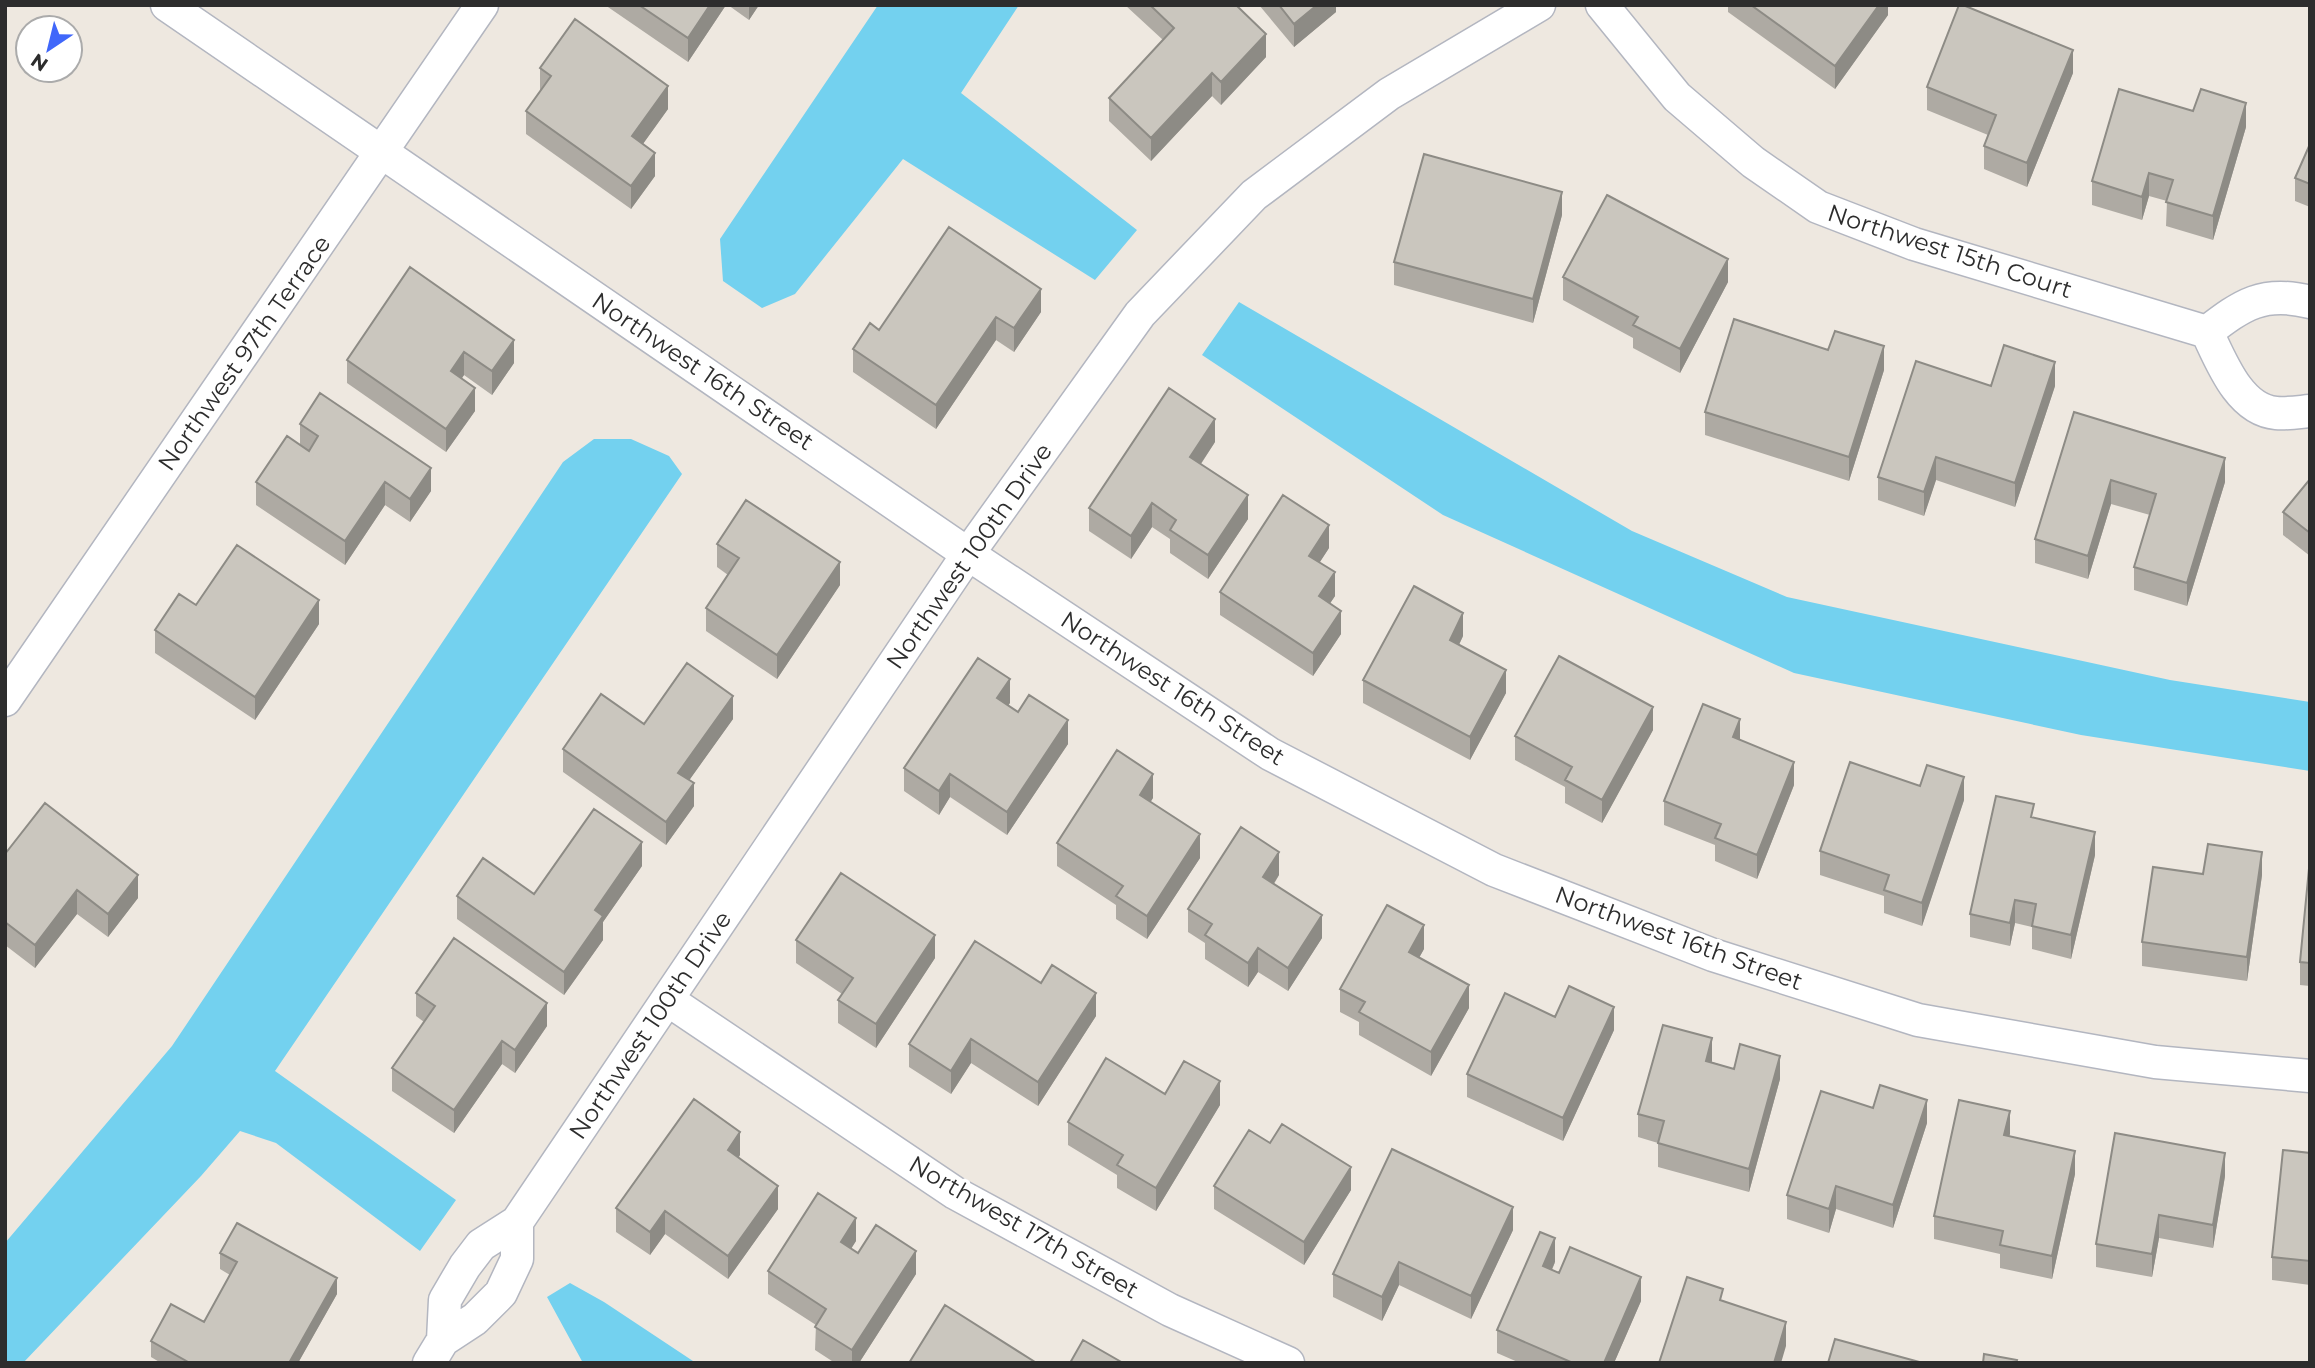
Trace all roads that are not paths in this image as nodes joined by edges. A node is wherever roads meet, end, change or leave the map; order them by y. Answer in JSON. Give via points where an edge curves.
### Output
{"nodes":[{"id":1,"x":167,"y":5,"type":"edge"},
{"id":2,"x":482,"y":5,"type":"edge"},
{"id":3,"x":1539,"y":5,"type":"edge"},
{"id":4,"x":1602,"y":5,"type":"edge"},
{"id":5,"x":383,"y":151,"type":"junction"},
{"id":6,"x":2310,"y":302,"type":"edge"},
{"id":7,"x":2207,"y":332,"type":"junction"},
{"id":8,"x":2310,"y":411,"type":"edge"},
{"id":9,"x":968,"y":554,"type":"junction"},
{"id":10,"x":5,"y":700,"type":"edge"},
{"id":11,"x":668,"y":1000,"type":"junction"},
{"id":12,"x":2310,"y":1076,"type":"edge"},
{"id":13,"x":517,"y":1222,"type":"junction"},
{"id":14,"x":436,"y":1351,"type":"edge"},
{"id":15,"x":1288,"y":1363,"type":"edge"}],
"edges":[{"from":1,"to":5,"type":"street","name":"Northwest 16th Street"},
{"from":2,"to":5,"type":"street","name":"Northwest 97th Terrace"},
{"from":3,"to":9,"type":"street","name":"Northwest 100th Drive","via":[[1389,94],[1254,195],[1140,314]]},
{"from":4,"to":7,"type":"street","name":"Northwest 15th Court","via":[[1677,97],[1753,162],[1818,207],[1914,244]]},
{"from":5,"to":9,"type":"street","name":"Northwest 16th Street"},
{"from":5,"to":10,"type":"street","name":"Northwest 97th Terrace"},
{"from":6,"to":7,"type":"street","via":[[2290,297],[2252,303]]},
{"from":7,"to":8,"type":"street","via":[[2227,372],[2251,404],[2275,413]]},
{"from":9,"to":11,"type":"street","name":"Northwest 100th Drive"},
{"from":9,"to":12,"type":"street","name":"Northwest 16th Street","via":[[1270,754],[1494,870],[1700,950],[1918,1020],[2155,1062]]},
{"from":11,"to":13,"type":"street","name":"Northwest 100th Drive"},
{"from":11,"to":15,"type":"street","name":"Northwest 17th Street","via":[[955,1193],[1170,1310]]},
{"from":13,"to":14,"type":"street","via":[[481,1245],[465,1266],[444,1300]]},
{"from":13,"to":14,"type":"street","via":[[517,1259],[501,1293]]}]}
